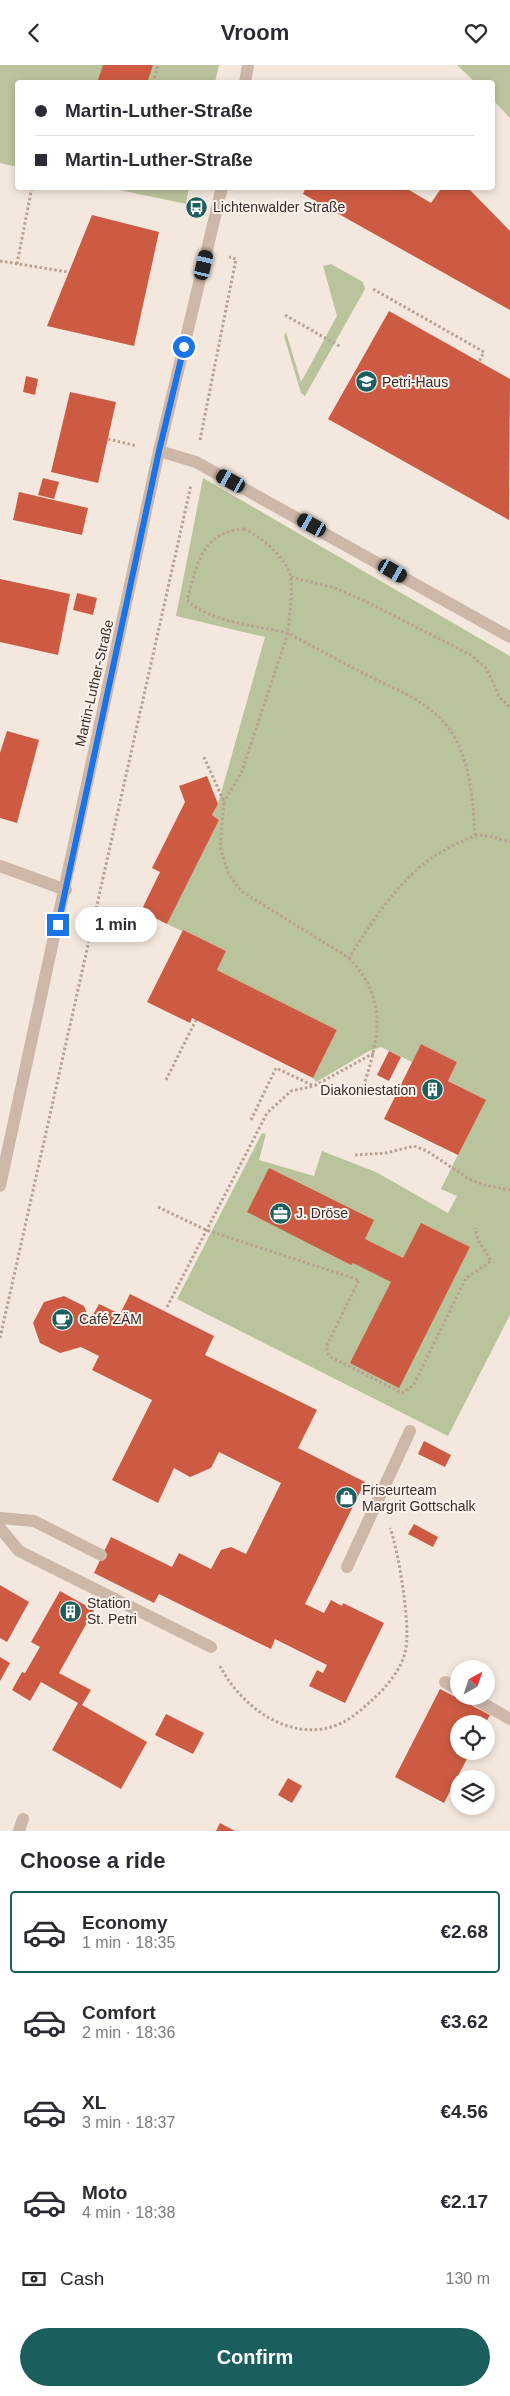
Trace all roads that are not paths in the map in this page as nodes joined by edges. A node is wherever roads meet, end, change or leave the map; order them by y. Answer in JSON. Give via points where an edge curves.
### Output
{"nodes":[{"id":1,"x":248,"y":65,"type":"edge"},
{"id":2,"x":246,"y":80,"type":"edge"},
{"id":3,"x":221,"y":190,"type":"edge"},
{"id":4,"x":159,"y":451,"type":"junction"},
{"id":5,"x":510,"y":637,"type":"edge"},
{"id":6,"x":0,"y":865,"type":"edge"},
{"id":7,"x":66,"y":890,"type":"junction"},
{"id":8,"x":0,"y":1186,"type":"edge"},
{"id":9,"x":410,"y":1431,"type":"dead end"},
{"id":10,"x":0,"y":1518,"type":"edge"},
{"id":11,"x":0,"y":1528,"type":"edge"},
{"id":12,"x":101,"y":1555,"type":"dead end"},
{"id":13,"x":347,"y":1567,"type":"dead end"},
{"id":14,"x":211,"y":1647,"type":"road end"},
{"id":15,"x":446,"y":1682,"type":"dead end"},
{"id":16,"x":450,"y":1684,"type":"edge"},
{"id":17,"x":486,"y":1705,"type":"edge"},
{"id":18,"x":510,"y":1719,"type":"edge"}],
"edges":[{"from":1,"to":2,"type":"street"},
{"from":3,"to":4,"type":"street","name":"Martin-Luther-Straße"},
{"from":4,"to":5,"type":"street","via":[[196,462]]},
{"from":4,"to":7,"type":"street","name":"Martin-Luther-Straße"},
{"from":6,"to":7,"type":"street"},
{"from":7,"to":8,"type":"street","name":"Martin-Luther-Straße"},
{"from":9,"to":13,"type":"street"},
{"from":10,"to":12,"type":"street","via":[[34,1521]]},
{"from":11,"to":14,"type":"street","via":[[18,1551]]},
{"from":15,"to":16,"type":"street"},
{"from":17,"to":18,"type":"street"}]}
